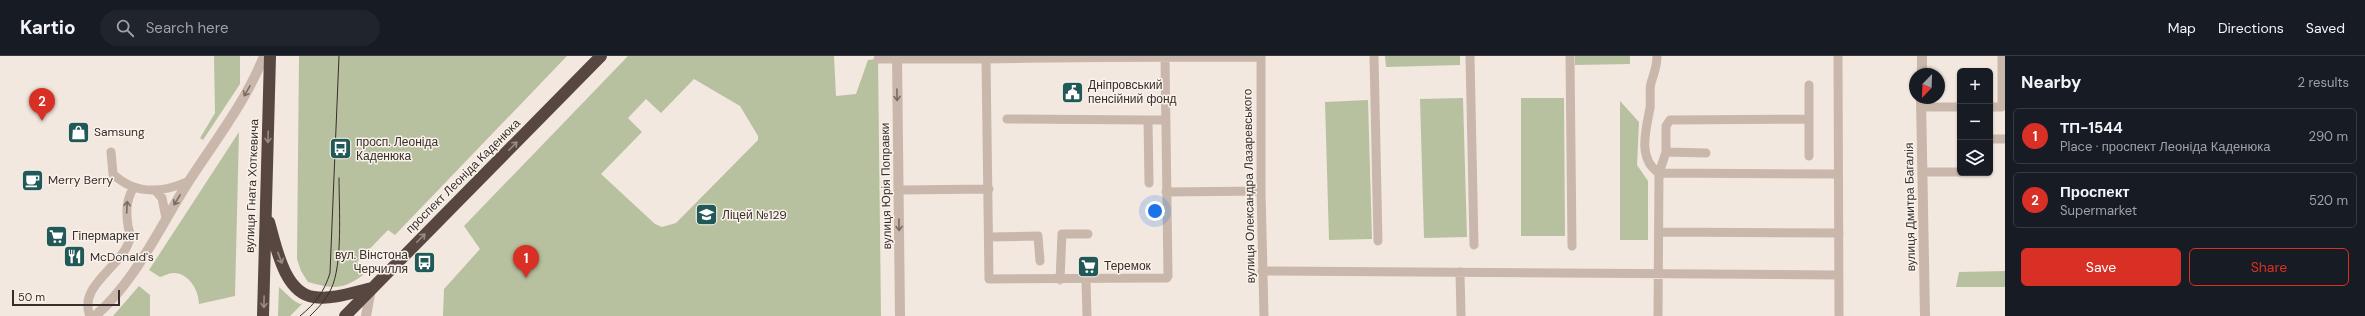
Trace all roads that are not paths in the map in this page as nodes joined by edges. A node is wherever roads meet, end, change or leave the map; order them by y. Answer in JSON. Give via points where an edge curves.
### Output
{"nodes":[{"id":1,"x":264,"y":56,"type":"edge"},
{"id":2,"x":270,"y":56,"type":"edge"},
{"id":3,"x":601,"y":56,"type":"edge"},
{"id":4,"x":1262,"y":56,"type":"edge"},
{"id":5,"x":1374,"y":56,"type":"edge"},
{"id":6,"x":1470,"y":56,"type":"edge"},
{"id":7,"x":1570,"y":56,"type":"edge"},
{"id":8,"x":1657,"y":56,"type":"edge"},
{"id":9,"x":1838,"y":56,"type":"edge"},
{"id":10,"x":1922,"y":56,"type":"edge"},
{"id":11,"x":2002,"y":56,"type":"edge"},
{"id":12,"x":986,"y":57,"type":"edge"},
{"id":13,"x":1077,"y":57,"type":"edge"},
{"id":14,"x":1164,"y":57,"type":"edge"},
{"id":15,"x":896,"y":58,"type":"edge"},
{"id":16,"x":878,"y":59,"type":"dead end"},
{"id":17,"x":1922,"y":68,"type":"edge"},
{"id":18,"x":1809,"y":85,"type":"dead end"},
{"id":19,"x":1921,"y":104,"type":"edge"},
{"id":20,"x":1931,"y":104,"type":"edge"},
{"id":21,"x":1957,"y":107,"type":"edge"},
{"id":22,"x":1993,"y":107,"type":"edge"},
{"id":23,"x":1007,"y":119,"type":"dead end"},
{"id":24,"x":1809,"y":119,"type":"junction"},
{"id":25,"x":1148,"y":120,"type":"junction"},
{"id":26,"x":1165,"y":120,"type":"junction"},
{"id":27,"x":1993,"y":139,"type":"edge"},
{"id":28,"x":2005,"y":139,"type":"edge"},
{"id":29,"x":111,"y":152,"type":"dead end"},
{"id":30,"x":1666,"y":152,"type":"junction"},
{"id":31,"x":1706,"y":153,"type":"dead end"},
{"id":32,"x":1809,"y":156,"type":"dead end"},
{"id":33,"x":1922,"y":172,"type":"junction"},
{"id":34,"x":1957,"y":172,"type":"edge"},
{"id":35,"x":1659,"y":173,"type":"junction"},
{"id":36,"x":1838,"y":174,"type":"junction"},
{"id":37,"x":189,"y":181,"type":"junction"},
{"id":38,"x":1149,"y":183,"type":"dead end"},
{"id":39,"x":133,"y":188,"type":"junction"},
{"id":40,"x":989,"y":189,"type":"junction"},
{"id":41,"x":899,"y":190,"type":"junction"},
{"id":42,"x":156,"y":191,"type":"junction"},
{"id":43,"x":1166,"y":192,"type":"junction"},
{"id":44,"x":1261,"y":192,"type":"junction"},
{"id":45,"x":266,"y":207,"type":"junction"},
{"id":46,"x":166,"y":218,"type":"junction"},
{"id":47,"x":1659,"y":232,"type":"junction"},
{"id":48,"x":1839,"y":233,"type":"junction"},
{"id":49,"x":1088,"y":234,"type":"dead end"},
{"id":50,"x":989,"y":237,"type":"junction"},
{"id":51,"x":1378,"y":241,"type":"dead end"},
{"id":52,"x":1474,"y":245,"type":"dead end"},
{"id":53,"x":1572,"y":246,"type":"dead end"},
{"id":54,"x":1040,"y":261,"type":"dead end"},
{"id":55,"x":1262,"y":271,"type":"junction"},
{"id":56,"x":1460,"y":272,"type":"junction"},
{"id":57,"x":1658,"y":273,"type":"junction"},
{"id":58,"x":1839,"y":275,"type":"junction"},
{"id":59,"x":1060,"y":280,"type":"junction"},
{"id":60,"x":1086,"y":280,"type":"junction"},
{"id":61,"x":372,"y":288,"type":"junction"},
{"id":62,"x":90,"y":316,"type":"edge"},
{"id":63,"x":95,"y":316,"type":"edge"},
{"id":64,"x":263,"y":316,"type":"edge"},
{"id":65,"x":345,"y":316,"type":"edge"},
{"id":66,"x":366,"y":316,"type":"edge"},
{"id":67,"x":900,"y":316,"type":"edge"},
{"id":68,"x":1087,"y":316,"type":"edge"},
{"id":69,"x":1264,"y":316,"type":"edge"},
{"id":70,"x":1461,"y":316,"type":"edge"},
{"id":71,"x":1658,"y":316,"type":"edge"},
{"id":72,"x":1839,"y":316,"type":"edge"},
{"id":73,"x":1924,"y":316,"type":"edge"}],
"edges":[{"from":1,"to":37,"type":"street","one_way":true,"via":[[242,100]]},
{"from":2,"to":45,"type":"highway","name":"вулиця Гната Хоткевича","one_way":true},
{"from":61,"to":3,"type":"highway","name":"проспект Леоніда Каденюка","one_way":true},
{"from":4,"to":14,"type":"lane"},
{"from":4,"to":44,"type":"lane","name":"вулиця Олександра Лазаревського"},
{"from":5,"to":51,"type":"lane"},
{"from":6,"to":52,"type":"lane"},
{"from":7,"to":53,"type":"lane"},
{"from":8,"to":35,"type":"lane","via":[[1657,68],[1651,83],[1650,106],[1646,121],[1645,156],[1650,168]]},
{"from":9,"to":36,"type":"lane"},
{"from":10,"to":17,"type":"street"},
{"from":11,"to":22,"type":"lane","via":[[2002,107]]},
{"from":12,"to":13,"type":"lane"},
{"from":12,"to":15,"type":"lane"},
{"from":12,"to":40,"type":"lane"},
{"from":13,"to":14,"type":"lane"},
{"from":14,"to":26,"type":"lane"},
{"from":15,"to":16,"type":"lane"},
{"from":15,"to":41,"type":"street","name":"вулиця Юрія Поправки","one_way":true},
{"from":18,"to":24,"type":"lane"},
{"from":19,"to":33,"type":"street","name":"вулиця Дмитра Багалія"},
{"from":20,"to":21,"type":"lane"},
{"from":23,"to":25,"type":"lane"},
{"from":24,"to":30,"type":"lane","via":[[1673,119],[1666,126]]},
{"from":24,"to":32,"type":"lane"},
{"from":25,"to":26,"type":"lane"},
{"from":25,"to":38,"type":"lane"},
{"from":26,"to":43,"type":"lane"},
{"from":27,"to":28,"type":"lane"},
{"from":29,"to":39,"type":"lane","via":[[113,174]]},
{"from":30,"to":31,"type":"lane"},
{"from":30,"to":35,"type":"lane"},
{"from":33,"to":34,"type":"lane"},
{"from":33,"to":73,"type":"street","name":"вулиця Дмитра Багалія"},
{"from":35,"to":36,"type":"lane"},
{"from":35,"to":47,"type":"lane"},
{"from":36,"to":48,"type":"lane"},
{"from":37,"to":42,"type":"lane","via":[[172,189]]},
{"from":37,"to":46,"type":"street","one_way":true},
{"from":39,"to":42,"type":"lane"},
{"from":62,"to":39,"type":"lane","one_way":true,"via":[[87,299],[118,260],[130,238],[126,205]]},
{"from":40,"to":41,"type":"lane"},
{"from":40,"to":50,"type":"lane"},
{"from":41,"to":67,"type":"street","name":"вулиця Юрія Поправки","one_way":true},
{"from":42,"to":46,"type":"lane","via":[[162,198]]},
{"from":43,"to":44,"type":"lane"},
{"from":43,"to":60,"type":"lane","via":[[1167,278]]},
{"from":44,"to":55,"type":"lane","name":"вулиця Олександра Лазаревського"},
{"from":45,"to":61,"type":"highway","one_way":true,"via":[[278,255],[286,275],[302,292],[313,297],[335,297]]},
{"from":45,"to":64,"type":"highway","name":"вулиця Гната Хоткевича","one_way":true},
{"from":46,"to":63,"type":"street","via":[[127,280]]},
{"from":47,"to":48,"type":"lane"},
{"from":47,"to":57,"type":"lane"},
{"from":48,"to":58,"type":"lane"},
{"from":49,"to":59,"type":"lane","via":[[1062,234]]},
{"from":50,"to":54,"type":"lane","via":[[1038,236]]},
{"from":50,"to":59,"type":"lane","via":[[989,279]]},
{"from":55,"to":56,"type":"lane"},
{"from":55,"to":69,"type":"lane","name":"вулиця Олександра Лазаревського"},
{"from":56,"to":57,"type":"lane"},
{"from":56,"to":70,"type":"lane"},
{"from":57,"to":58,"type":"lane"},
{"from":57,"to":71,"type":"lane"},
{"from":58,"to":72,"type":"lane"},
{"from":59,"to":60,"type":"lane"},
{"from":60,"to":68,"type":"lane"},
{"from":61,"to":65,"type":"highway","name":"проспект Леоніда Каденюка"},
{"from":61,"to":66,"type":"street"}]}
